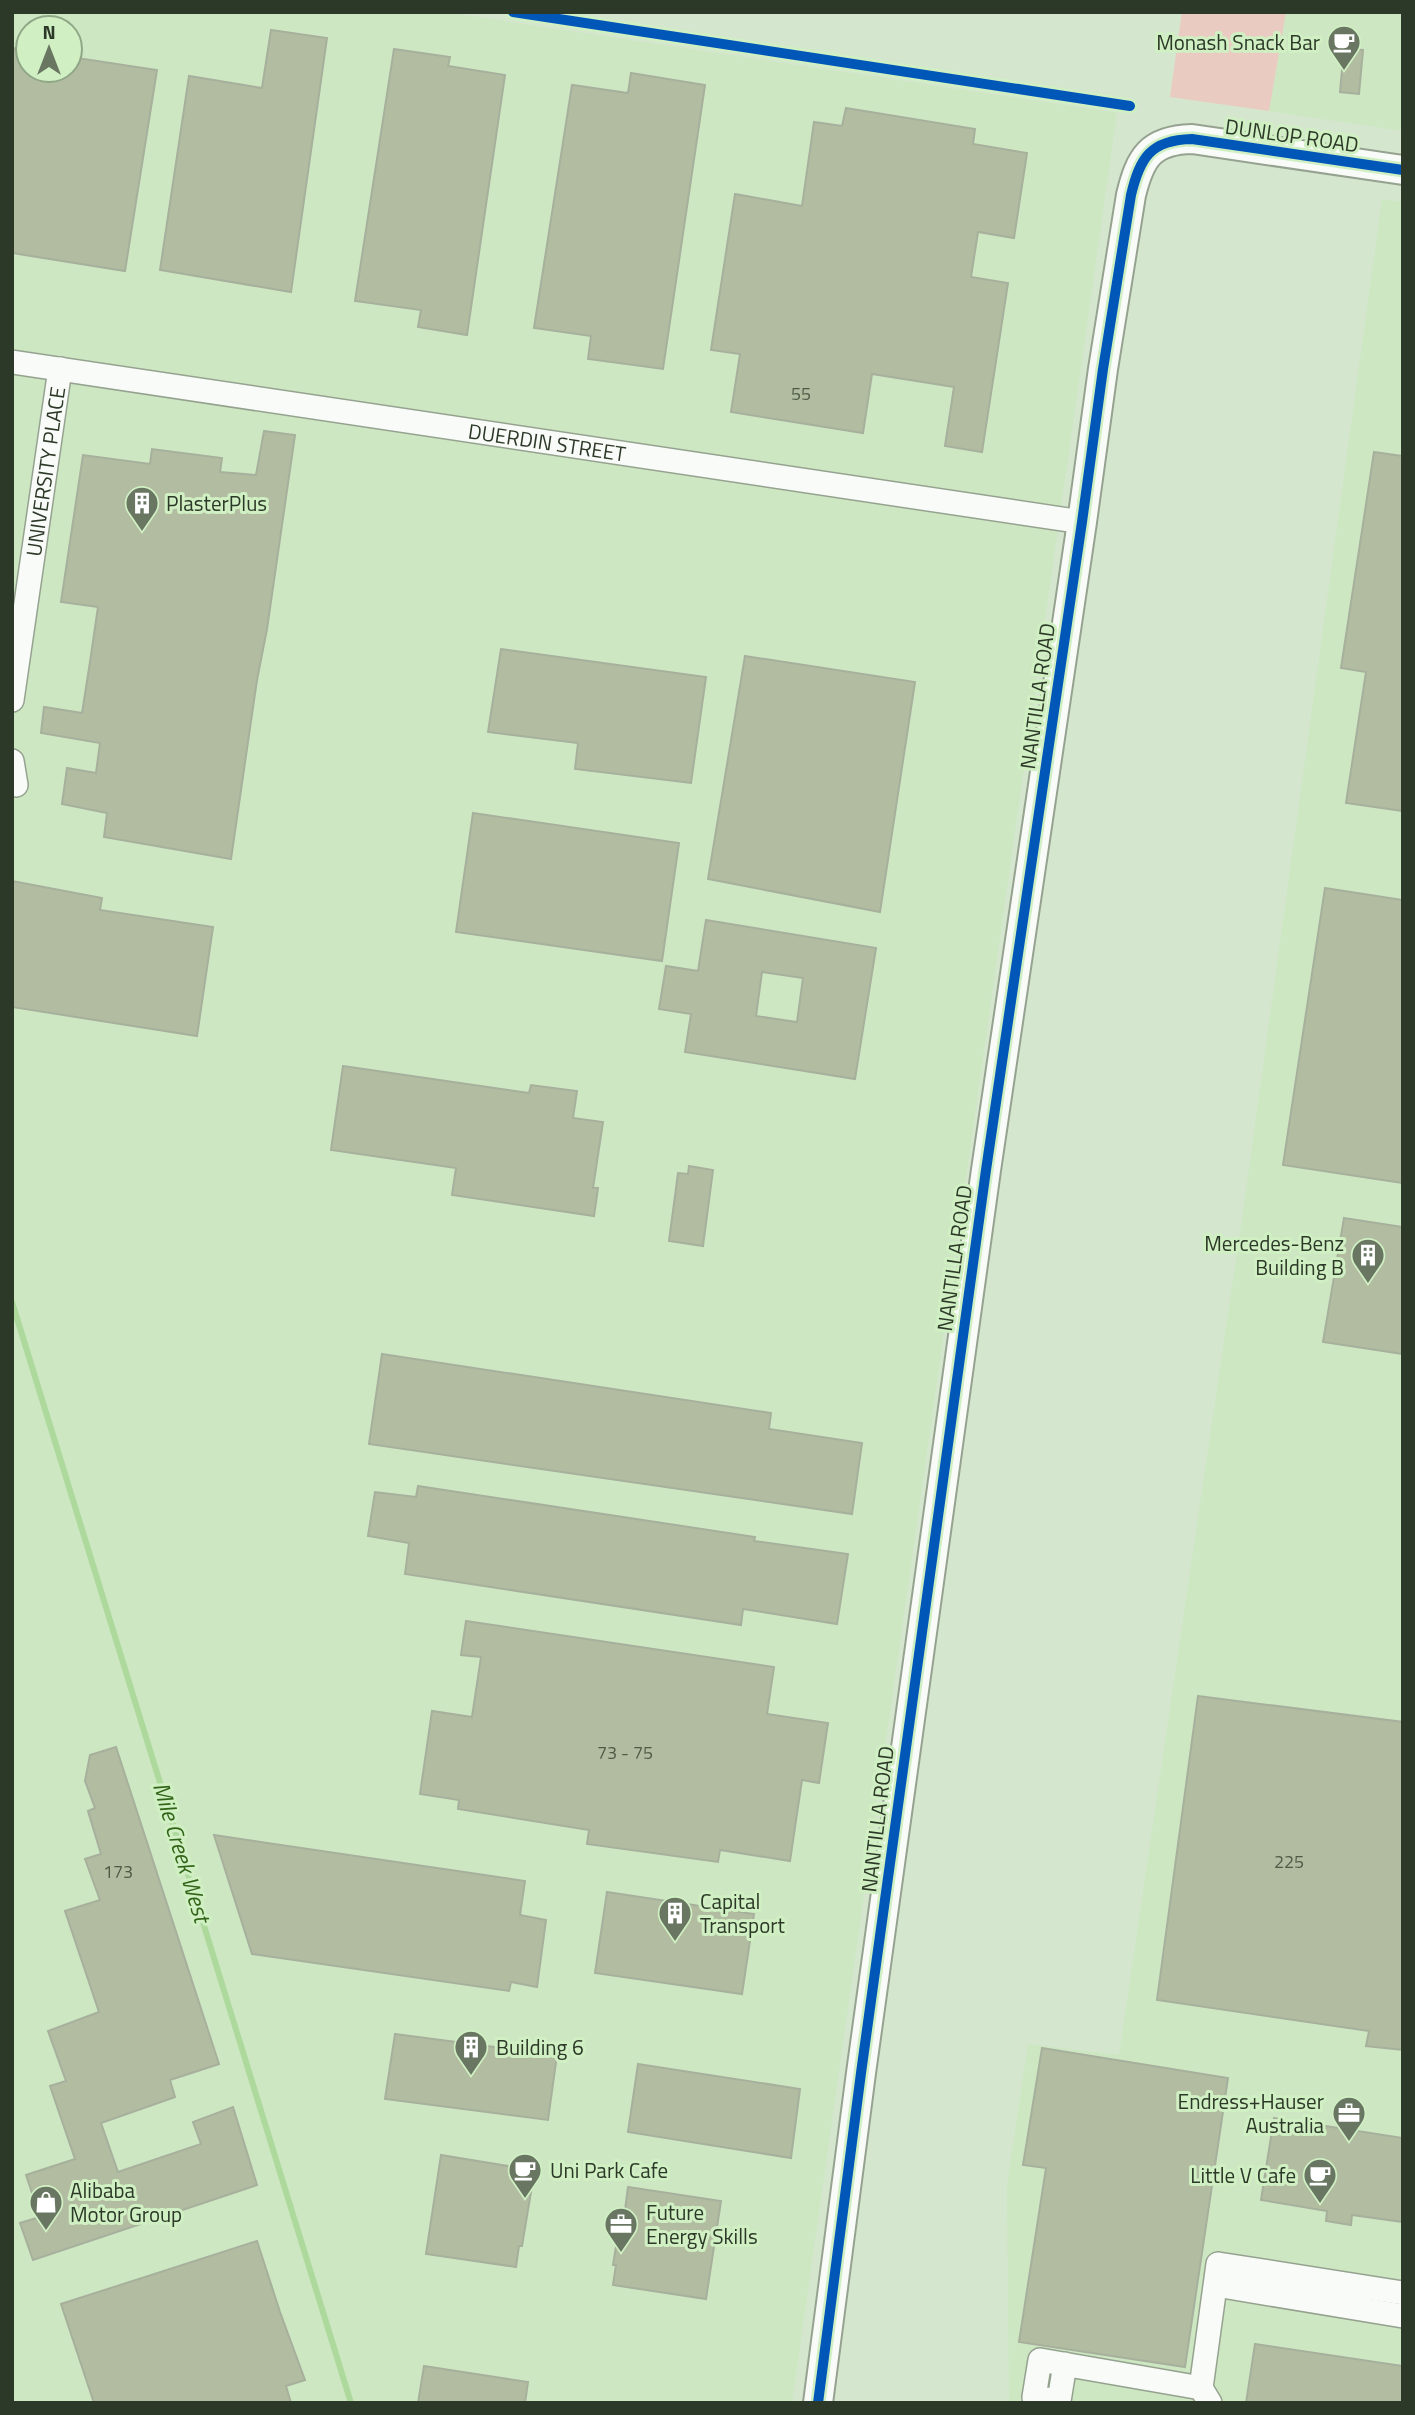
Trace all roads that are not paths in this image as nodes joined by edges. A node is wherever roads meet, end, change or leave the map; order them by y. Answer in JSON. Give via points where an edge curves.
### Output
{"nodes":[{"id":1,"x":1175,"y":140,"type":"joint"},
{"id":2,"x":1403,"y":170,"type":"edge"},
{"id":3,"x":12,"y":362,"type":"edge"},
{"id":4,"x":60,"y":369,"type":"junction"},
{"id":5,"x":1082,"y":522,"type":"junction"},
{"id":6,"x":12,"y":700,"type":"edge"},
{"id":7,"x":12,"y":761,"type":"edge"},
{"id":8,"x":16,"y":785,"type":"dead end"},
{"id":9,"x":1216,"y":2285,"type":"junction"},
{"id":10,"x":1403,"y":2293,"type":"edge"},
{"id":11,"x":1403,"y":2316,"type":"edge"},
{"id":12,"x":1065,"y":2364,"type":"dead end"},
{"id":13,"x":1205,"y":2395,"type":"edge"},
{"id":14,"x":818,"y":2403,"type":"edge"}],
"edges":[{"from":1,"to":2,"type":"street","name":"DUNLOP ROAD"},
{"from":1,"to":5,"type":"street","name":"NANTILLA ROAD","via":[[1158,146],[1142,160],[1131,195]]},
{"from":3,"to":4,"type":"street","name":"DUERDIN STREET"},
{"from":4,"to":5,"type":"street","name":"DUERDIN STREET"},
{"from":4,"to":6,"type":"street","name":"UNIVERSITY PLACE"},
{"from":5,"to":14,"type":"street","name":"NANTILLA ROAD","via":[[956,1377]]},
{"from":7,"to":8,"type":"street"},
{"from":9,"to":10,"type":"street","via":[[1217,2264]]},
{"from":9,"to":11,"type":"street"},
{"from":9,"to":13,"type":"street"},
{"from":12,"to":13,"type":"street"}]}
